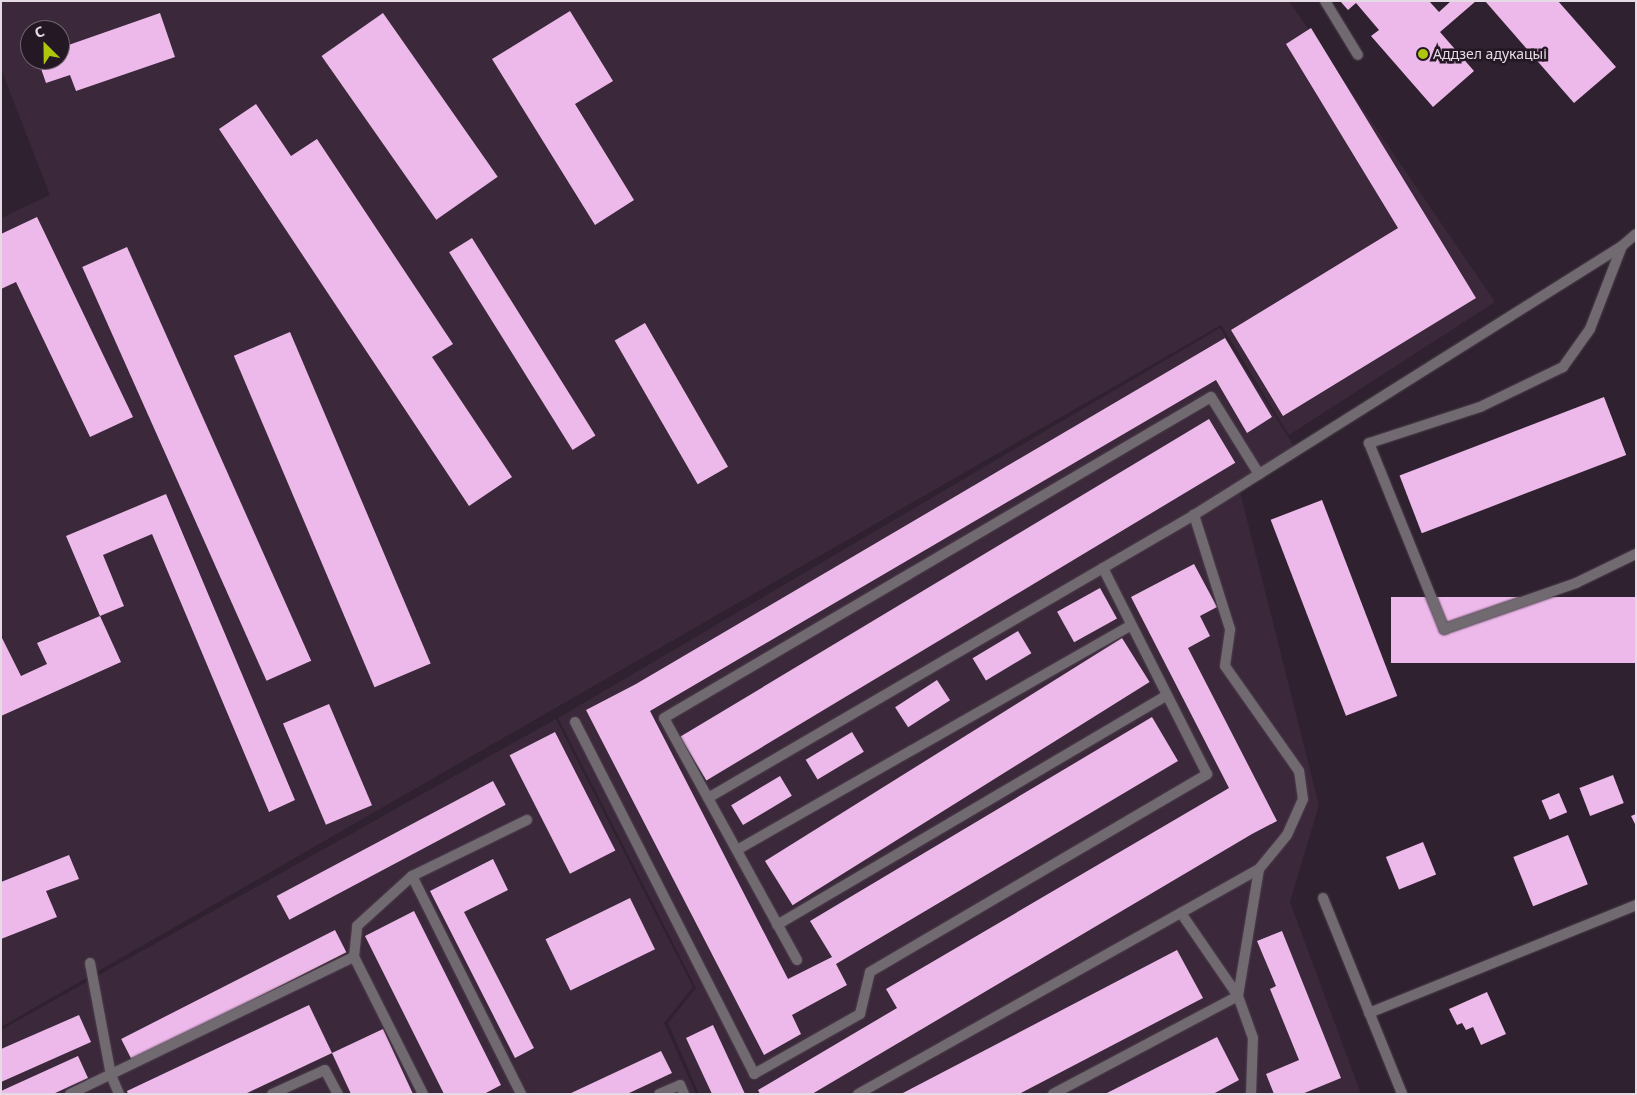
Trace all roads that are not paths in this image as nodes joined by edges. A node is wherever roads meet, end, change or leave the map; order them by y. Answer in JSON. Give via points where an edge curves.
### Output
{"nodes":[{"id":1,"x":1325,"y":1,"type":"edge"},
{"id":2,"x":1358,"y":55,"type":"dead end"},
{"id":3,"x":1636,"y":234,"type":"edge"},
{"id":4,"x":1622,"y":246,"type":"junction"},
{"id":5,"x":1259,"y":474,"type":"junction"},
{"id":6,"x":1194,"y":515,"type":"junction"},
{"id":7,"x":1636,"y":554,"type":"edge"},
{"id":8,"x":1103,"y":568,"type":"junction"},
{"id":9,"x":1131,"y":625,"type":"junction"},
{"id":10,"x":1166,"y":696,"type":"junction"},
{"id":11,"x":575,"y":722,"type":"dead end"},
{"id":12,"x":708,"y":798,"type":"junction"},
{"id":13,"x":527,"y":820,"type":"dead end"},
{"id":14,"x":737,"y":850,"type":"junction"},
{"id":15,"x":1259,"y":869,"type":"junction"},
{"id":16,"x":412,"y":876,"type":"junction"},
{"id":17,"x":1323,"y":898,"type":"dead end"},
{"id":18,"x":1636,"y":905,"type":"edge"},
{"id":19,"x":1181,"y":913,"type":"junction"},
{"id":20,"x":777,"y":925,"type":"junction"},
{"id":21,"x":354,"y":957,"type":"junction"},
{"id":22,"x":797,"y":960,"type":"dead end"},
{"id":23,"x":90,"y":963,"type":"dead end"},
{"id":24,"x":1238,"y":996,"type":"junction"},
{"id":25,"x":1369,"y":1013,"type":"junction"},
{"id":26,"x":111,"y":1075,"type":"junction"},
{"id":27,"x":70,"y":1094,"type":"edge"},
{"id":28,"x":119,"y":1094,"type":"edge"},
{"id":29,"x":272,"y":1094,"type":"edge"},
{"id":30,"x":338,"y":1094,"type":"edge"},
{"id":31,"x":423,"y":1094,"type":"edge"},
{"id":32,"x":521,"y":1094,"type":"edge"},
{"id":33,"x":659,"y":1094,"type":"edge"},
{"id":34,"x":684,"y":1094,"type":"edge"},
{"id":35,"x":858,"y":1094,"type":"edge"},
{"id":36,"x":1053,"y":1094,"type":"edge"},
{"id":37,"x":1251,"y":1094,"type":"edge"},
{"id":38,"x":1402,"y":1094,"type":"edge"}],
"edges":[{"from":1,"to":2,"type":"street"},
{"from":3,"to":4,"type":"street"},
{"from":4,"to":5,"type":"street"},
{"from":4,"to":7,"type":"street","via":[[1590,329],[1563,367],[1480,407],[1369,443],[1444,629],[1576,583]]},
{"from":5,"to":6,"type":"street"},
{"from":5,"to":12,"type":"street","via":[[1211,397],[664,718]]},
{"from":6,"to":8,"type":"street"},
{"from":6,"to":15,"type":"street","via":[[1230,628],[1226,666],[1298,771],[1303,800],[1287,835]]},
{"from":8,"to":9,"type":"street"},
{"from":8,"to":12,"type":"street"},
{"from":9,"to":10,"type":"street"},
{"from":9,"to":14,"type":"street"},
{"from":10,"to":11,"type":"street","via":[[1207,774],[870,972],[860,1014],[754,1074]]},
{"from":10,"to":20,"type":"street"},
{"from":12,"to":14,"type":"street"},
{"from":13,"to":16,"type":"street"},
{"from":14,"to":20,"type":"street"},
{"from":15,"to":19,"type":"street"},
{"from":15,"to":24,"type":"street"},
{"from":16,"to":21,"type":"street","via":[[357,926]]},
{"from":16,"to":32,"type":"street"},
{"from":17,"to":25,"type":"street"},
{"from":18,"to":25,"type":"street"},
{"from":19,"to":24,"type":"street"},
{"from":19,"to":35,"type":"street"},
{"from":20,"to":22,"type":"street"},
{"from":21,"to":26,"type":"street"},
{"from":21,"to":31,"type":"street"},
{"from":23,"to":26,"type":"street"},
{"from":24,"to":36,"type":"street"},
{"from":24,"to":37,"type":"street","via":[[1253,1038]]},
{"from":25,"to":38,"type":"street"},
{"from":26,"to":27,"type":"street"},
{"from":26,"to":28,"type":"street"},
{"from":29,"to":30,"type":"street","via":[[326,1070]]},
{"from":33,"to":34,"type":"street","via":[[680,1085]]}]}
